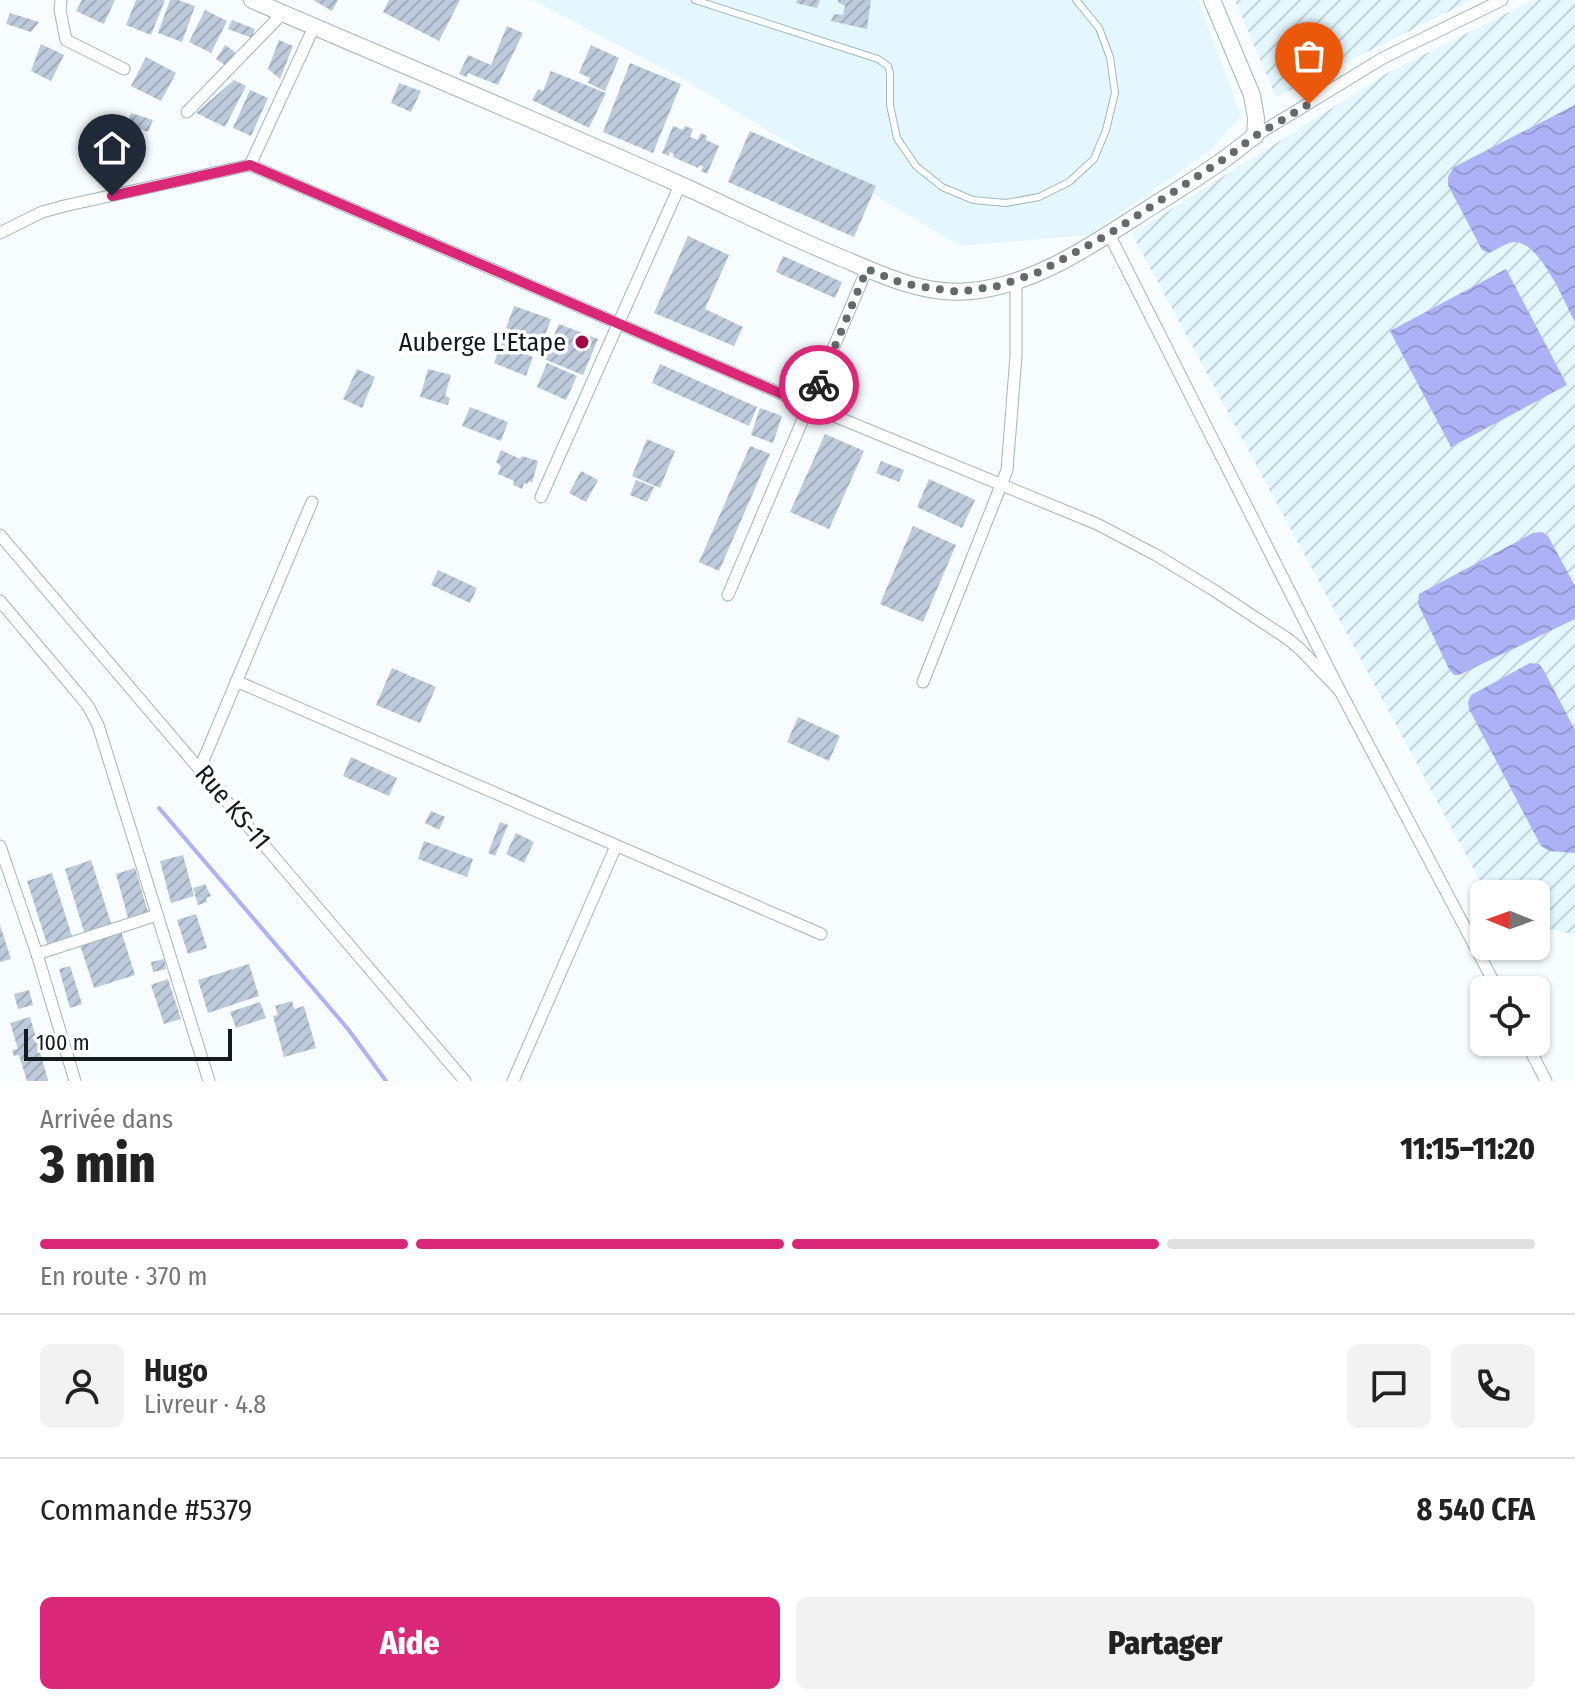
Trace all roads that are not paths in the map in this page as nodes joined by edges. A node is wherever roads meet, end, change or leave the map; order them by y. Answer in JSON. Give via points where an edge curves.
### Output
{"nodes":[{"id":1,"x":61,"y":0,"type":"edge"},
{"id":2,"x":695,"y":0,"type":"edge"},
{"id":3,"x":1076,"y":0,"type":"edge"},
{"id":4,"x":1212,"y":0,"type":"edge"},
{"id":5,"x":1502,"y":0,"type":"edge"},
{"id":6,"x":262,"y":2,"type":"edge"},
{"id":7,"x":283,"y":13,"type":"junction"},
{"id":8,"x":314,"y":27,"type":"junction"},
{"id":9,"x":124,"y":69,"type":"dead end"},
{"id":10,"x":187,"y":112,"type":"dead end"},
{"id":11,"x":1255,"y":136,"type":"junction"},
{"id":12,"x":250,"y":165,"type":"junction"},
{"id":13,"x":680,"y":185,"type":"junction"},
{"id":14,"x":0,"y":233,"type":"edge"},
{"id":15,"x":1109,"y":234,"type":"junction"},
{"id":16,"x":867,"y":269,"type":"junction"},
{"id":17,"x":1016,"y":280,"type":"junction"},
{"id":18,"x":619,"y":324,"type":"junction"},
{"id":19,"x":810,"y":406,"type":"junction"},
{"id":20,"x":1003,"y":484,"type":"junction"},
{"id":21,"x":541,"y":497,"type":"dead end"},
{"id":22,"x":312,"y":502,"type":"dead end"},
{"id":23,"x":0,"y":535,"type":"edge"},
{"id":24,"x":728,"y":595,"type":"dead end"},
{"id":25,"x":0,"y":601,"type":"edge"},
{"id":26,"x":236,"y":681,"type":"junction"},
{"id":27,"x":923,"y":682,"type":"dead end"},
{"id":28,"x":1340,"y":691,"type":"junction"},
{"id":29,"x":200,"y":768,"type":"junction"},
{"id":30,"x":0,"y":846,"type":"edge"},
{"id":31,"x":616,"y":846,"type":"junction"},
{"id":32,"x":4,"y":873,"type":"edge"},
{"id":33,"x":157,"y":915,"type":"junction"},
{"id":34,"x":821,"y":934,"type":"dead end"},
{"id":35,"x":37,"y":954,"type":"junction"},
{"id":36,"x":1491,"y":976,"type":"edge"},
{"id":37,"x":1533,"y":1056,"type":"edge"},
{"id":38,"x":206,"y":1080,"type":"edge"},
{"id":39,"x":75,"y":1081,"type":"edge"},
{"id":40,"x":465,"y":1081,"type":"edge"},
{"id":41,"x":513,"y":1081,"type":"edge"},
{"id":42,"x":1546,"y":1081,"type":"edge"}],
"edges":[{"from":1,"to":9,"type":"street","via":[[66,40]]},
{"from":2,"to":3,"type":"lane","via":[[878,59],[890,73],[897,138],[916,166],[942,187],[973,200],[1006,203],[1039,197],[1069,182],[1094,159],[1106,130],[1115,93],[1110,57],[1099,28]]},
{"from":4,"to":11,"type":"street","via":[[1252,95]]},
{"from":5,"to":11,"type":"street","via":[[1383,58]]},
{"from":6,"to":7,"type":"street"},
{"from":7,"to":8,"type":"street"},
{"from":7,"to":10,"type":"street"},
{"from":8,"to":12,"type":"street"},
{"from":8,"to":13,"type":"street"},
{"from":11,"to":15,"type":"street"},
{"from":12,"to":14,"type":"street","via":[[53,209]]},
{"from":12,"to":18,"type":"street"},
{"from":13,"to":16,"type":"street"},
{"from":13,"to":18,"type":"street"},
{"from":15,"to":17,"type":"street"},
{"from":15,"to":28,"type":"street"},
{"from":16,"to":17,"type":"street","via":[[941,291],[969,291]]},
{"from":16,"to":19,"type":"street"},
{"from":17,"to":20,"type":"street","via":[[1016,356]]},
{"from":18,"to":19,"type":"street"},
{"from":18,"to":21,"type":"street"},
{"from":19,"to":20,"type":"street"},
{"from":19,"to":24,"type":"street"},
{"from":20,"to":27,"type":"street"},
{"from":20,"to":28,"type":"street","via":[[1097,524],[1212,589],[1300,649]]},
{"from":22,"to":26,"type":"street"},
{"from":23,"to":29,"type":"street","name":"Rue KS-11"},
{"from":25,"to":33,"type":"street","via":[[98,725]]},
{"from":26,"to":29,"type":"street"},
{"from":26,"to":31,"type":"street"},
{"from":28,"to":36,"type":"street"},
{"from":29,"to":40,"type":"street","name":"Rue KS-11"},
{"from":30,"to":32,"type":"street"},
{"from":31,"to":34,"type":"street"},
{"from":31,"to":41,"type":"street"},
{"from":32,"to":35,"type":"street"},
{"from":33,"to":35,"type":"street"},
{"from":33,"to":38,"type":"street"},
{"from":35,"to":39,"type":"street"},
{"from":37,"to":42,"type":"street"}]}
